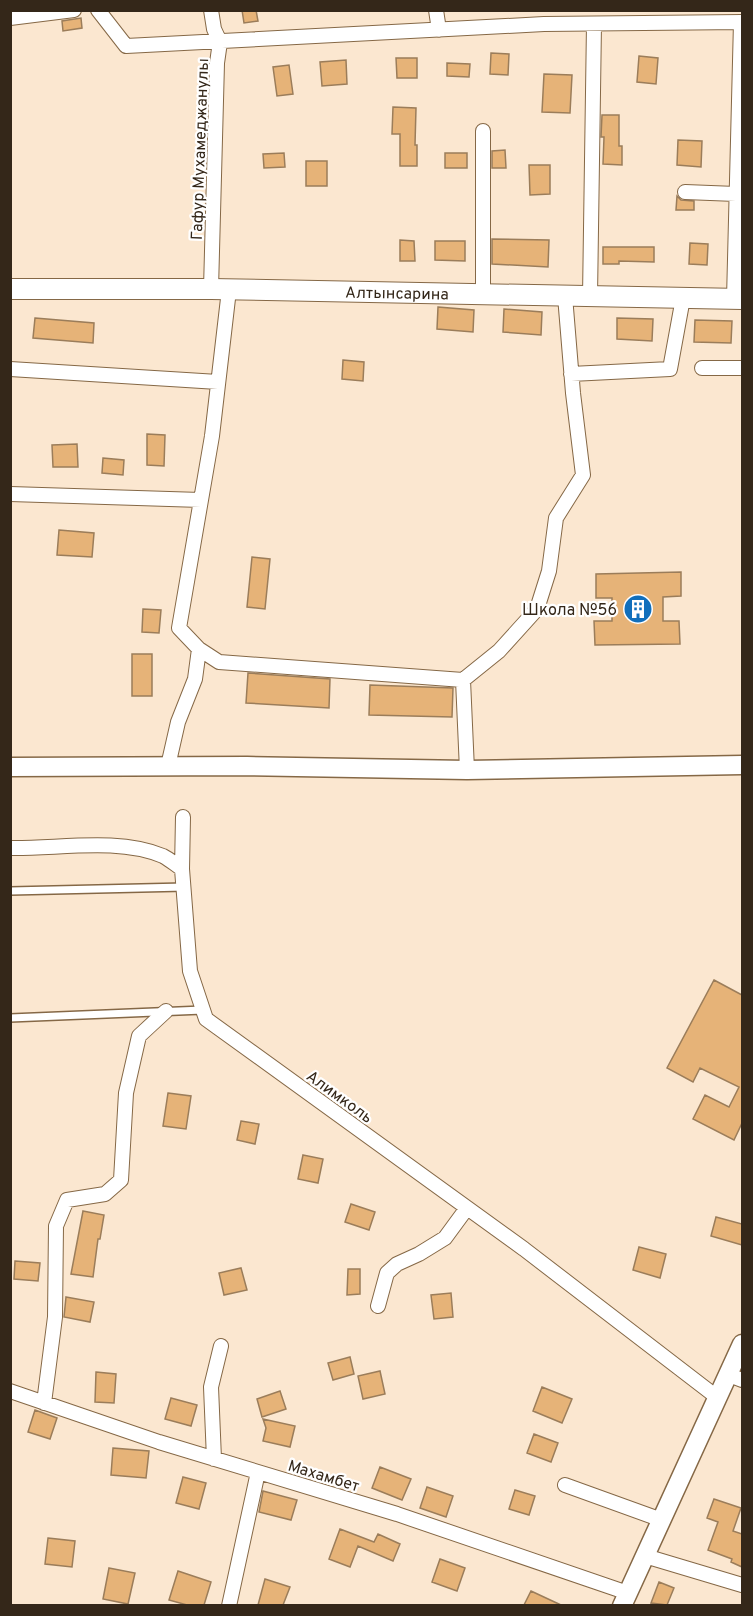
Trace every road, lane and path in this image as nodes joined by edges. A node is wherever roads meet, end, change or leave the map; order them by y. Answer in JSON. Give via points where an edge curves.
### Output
{"nodes":[{"id":1,"x":74,"y":10,"type":"edge"},
{"id":2,"x":98,"y":10,"type":"edge"},
{"id":3,"x":211,"y":10,"type":"edge"},
{"id":4,"x":436,"y":10,"type":"edge"},
{"id":5,"x":10,"y":18,"type":"edge"},
{"id":6,"x":742,"y":22,"type":"edge"},
{"id":7,"x":594,"y":24,"type":"junction"},
{"id":8,"x":439,"y":30,"type":"junction"},
{"id":9,"x":220,"y":42,"type":"junction"},
{"id":10,"x":483,"y":131,"type":"dead end"},
{"id":11,"x":685,"y":192,"type":"dead end"},
{"id":12,"x":736,"y":194,"type":"junction"},
{"id":13,"x":10,"y":288,"type":"edge"},
{"id":14,"x":220,"y":290,"type":"junction"},
{"id":15,"x":483,"y":294,"type":"junction"},
{"id":16,"x":565,"y":296,"type":"junction"},
{"id":17,"x":590,"y":297,"type":"junction"},
{"id":18,"x":683,"y":298,"type":"junction"},
{"id":19,"x":738,"y":299,"type":"edge"},
{"id":20,"x":702,"y":368,"type":"dead end"},
{"id":21,"x":742,"y":368,"type":"edge"},
{"id":22,"x":10,"y":369,"type":"edge"},
{"id":23,"x":571,"y":374,"type":"junction"},
{"id":24,"x":218,"y":382,"type":"junction"},
{"id":25,"x":10,"y":494,"type":"edge"},
{"id":26,"x":201,"y":500,"type":"junction"},
{"id":27,"x":200,"y":649,"type":"junction"},
{"id":28,"x":463,"y":680,"type":"junction"},
{"id":29,"x":742,"y":765,"type":"edge"},
{"id":30,"x":168,"y":766,"type":"junction"},
{"id":31,"x":10,"y":767,"type":"edge"},
{"id":32,"x":467,"y":770,"type":"junction"},
{"id":33,"x":183,"y":817,"type":"dead end"},
{"id":34,"x":10,"y":848,"type":"edge"},
{"id":35,"x":182,"y":869,"type":"junction"},
{"id":36,"x":185,"y":887,"type":"junction"},
{"id":37,"x":10,"y":891,"type":"edge"},
{"id":38,"x":203,"y":1010,"type":"junction"},
{"id":39,"x":166,"y":1011,"type":"junction"},
{"id":40,"x":10,"y":1018,"type":"edge"},
{"id":41,"x":467,"y":1208,"type":"junction"},
{"id":42,"x":378,"y":1306,"type":"dead end"},
{"id":43,"x":742,"y":1344,"type":"edge"},
{"id":44,"x":221,"y":1346,"type":"dead end"},
{"id":45,"x":736,"y":1377,"type":"edge"},
{"id":46,"x":10,"y":1391,"type":"edge"},
{"id":47,"x":718,"y":1398,"type":"junction"},
{"id":48,"x":44,"y":1403,"type":"junction"},
{"id":49,"x":214,"y":1459,"type":"junction"},
{"id":50,"x":258,"y":1472,"type":"junction"},
{"id":51,"x":565,"y":1485,"type":"dead end"},
{"id":52,"x":662,"y":1520,"type":"junction"},
{"id":53,"x":645,"y":1556,"type":"junction"},
{"id":54,"x":742,"y":1585,"type":"edge"},
{"id":55,"x":625,"y":1599,"type":"edge"},
{"id":56,"x":229,"y":1605,"type":"edge"}],
"edges":[{"from":1,"to":5,"type":"street"},
{"from":2,"to":9,"type":"street","via":[[126,46]]},
{"from":3,"to":9,"type":"street","name":"Гафур Мухамеджанулы"},
{"from":4,"to":8,"type":"street"},
{"from":6,"to":7,"type":"street"},
{"from":6,"to":12,"type":"street","name":"Алтынсарина"},
{"from":7,"to":8,"type":"street"},
{"from":7,"to":17,"type":"street"},
{"from":8,"to":9,"type":"street"},
{"from":9,"to":14,"type":"street","name":"Гафур Мухамеджанулы"},
{"from":10,"to":15,"type":"street"},
{"from":11,"to":12,"type":"street"},
{"from":12,"to":19,"type":"street","name":"Алтынсарина"},
{"from":13,"to":14,"type":"main road","name":"Алтынсарина"},
{"from":14,"to":15,"type":"main road","name":"Алтынсарина"},
{"from":14,"to":24,"type":"street"},
{"from":15,"to":16,"type":"main road","name":"Алтынсарина"},
{"from":16,"to":17,"type":"main road","name":"Алтынсарина"},
{"from":16,"to":23,"type":"street"},
{"from":17,"to":18,"type":"main road","name":"Алтынсарина"},
{"from":18,"to":19,"type":"main road","name":"Алтынсарина"},
{"from":18,"to":23,"type":"street","via":[[670,369]]},
{"from":20,"to":21,"type":"street"},
{"from":22,"to":24,"type":"street"},
{"from":23,"to":28,"type":"street","via":[[583,475],[556,518],[549,571],[537,609],[499,651]]},
{"from":24,"to":26,"type":"street"},
{"from":25,"to":26,"type":"street"},
{"from":26,"to":27,"type":"street","via":[[179,628]]},
{"from":27,"to":28,"type":"street","via":[[219,662]]},
{"from":27,"to":30,"type":"street","via":[[195,679],[178,722]]},
{"from":28,"to":32,"type":"street"},
{"from":29,"to":32,"type":"street"},
{"from":30,"to":31,"type":"street"},
{"from":30,"to":32,"type":"street"},
{"from":33,"to":35,"type":"street","name":"Алимколь"},
{"from":34,"to":35,"type":"street","via":[[129,847],[163,856]]},
{"from":35,"to":36,"type":"street","name":"Алимколь"},
{"from":36,"to":37,"type":"lane"},
{"from":36,"to":38,"type":"street","name":"Алимколь","via":[[190,971]]},
{"from":38,"to":39,"type":"lane"},
{"from":38,"to":41,"type":"street","name":"Алимколь","via":[[206,1019]]},
{"from":39,"to":40,"type":"lane"},
{"from":39,"to":48,"type":"street","via":[[140,1036],[126,1093],[121,1180],[105,1194],[67,1200],[56,1226],[55,1317]]},
{"from":41,"to":42,"type":"street","via":[[445,1238],[387,1273]]},
{"from":41,"to":47,"type":"street","name":"Алимколь"},
{"from":43,"to":45,"type":"street"},
{"from":44,"to":49,"type":"street","via":[[211,1387]]},
{"from":45,"to":47,"type":"street"},
{"from":46,"to":48,"type":"street","name":"Махамбет"},
{"from":47,"to":52,"type":"street"},
{"from":48,"to":49,"type":"street","name":"Махамбет"},
{"from":49,"to":50,"type":"street","name":"Махамбет"},
{"from":50,"to":55,"type":"street","name":"Махамбет","via":[[397,1514]]},
{"from":50,"to":56,"type":"street"},
{"from":51,"to":52,"type":"street"},
{"from":52,"to":53,"type":"street"},
{"from":53,"to":54,"type":"street"},
{"from":53,"to":55,"type":"street"}]}
